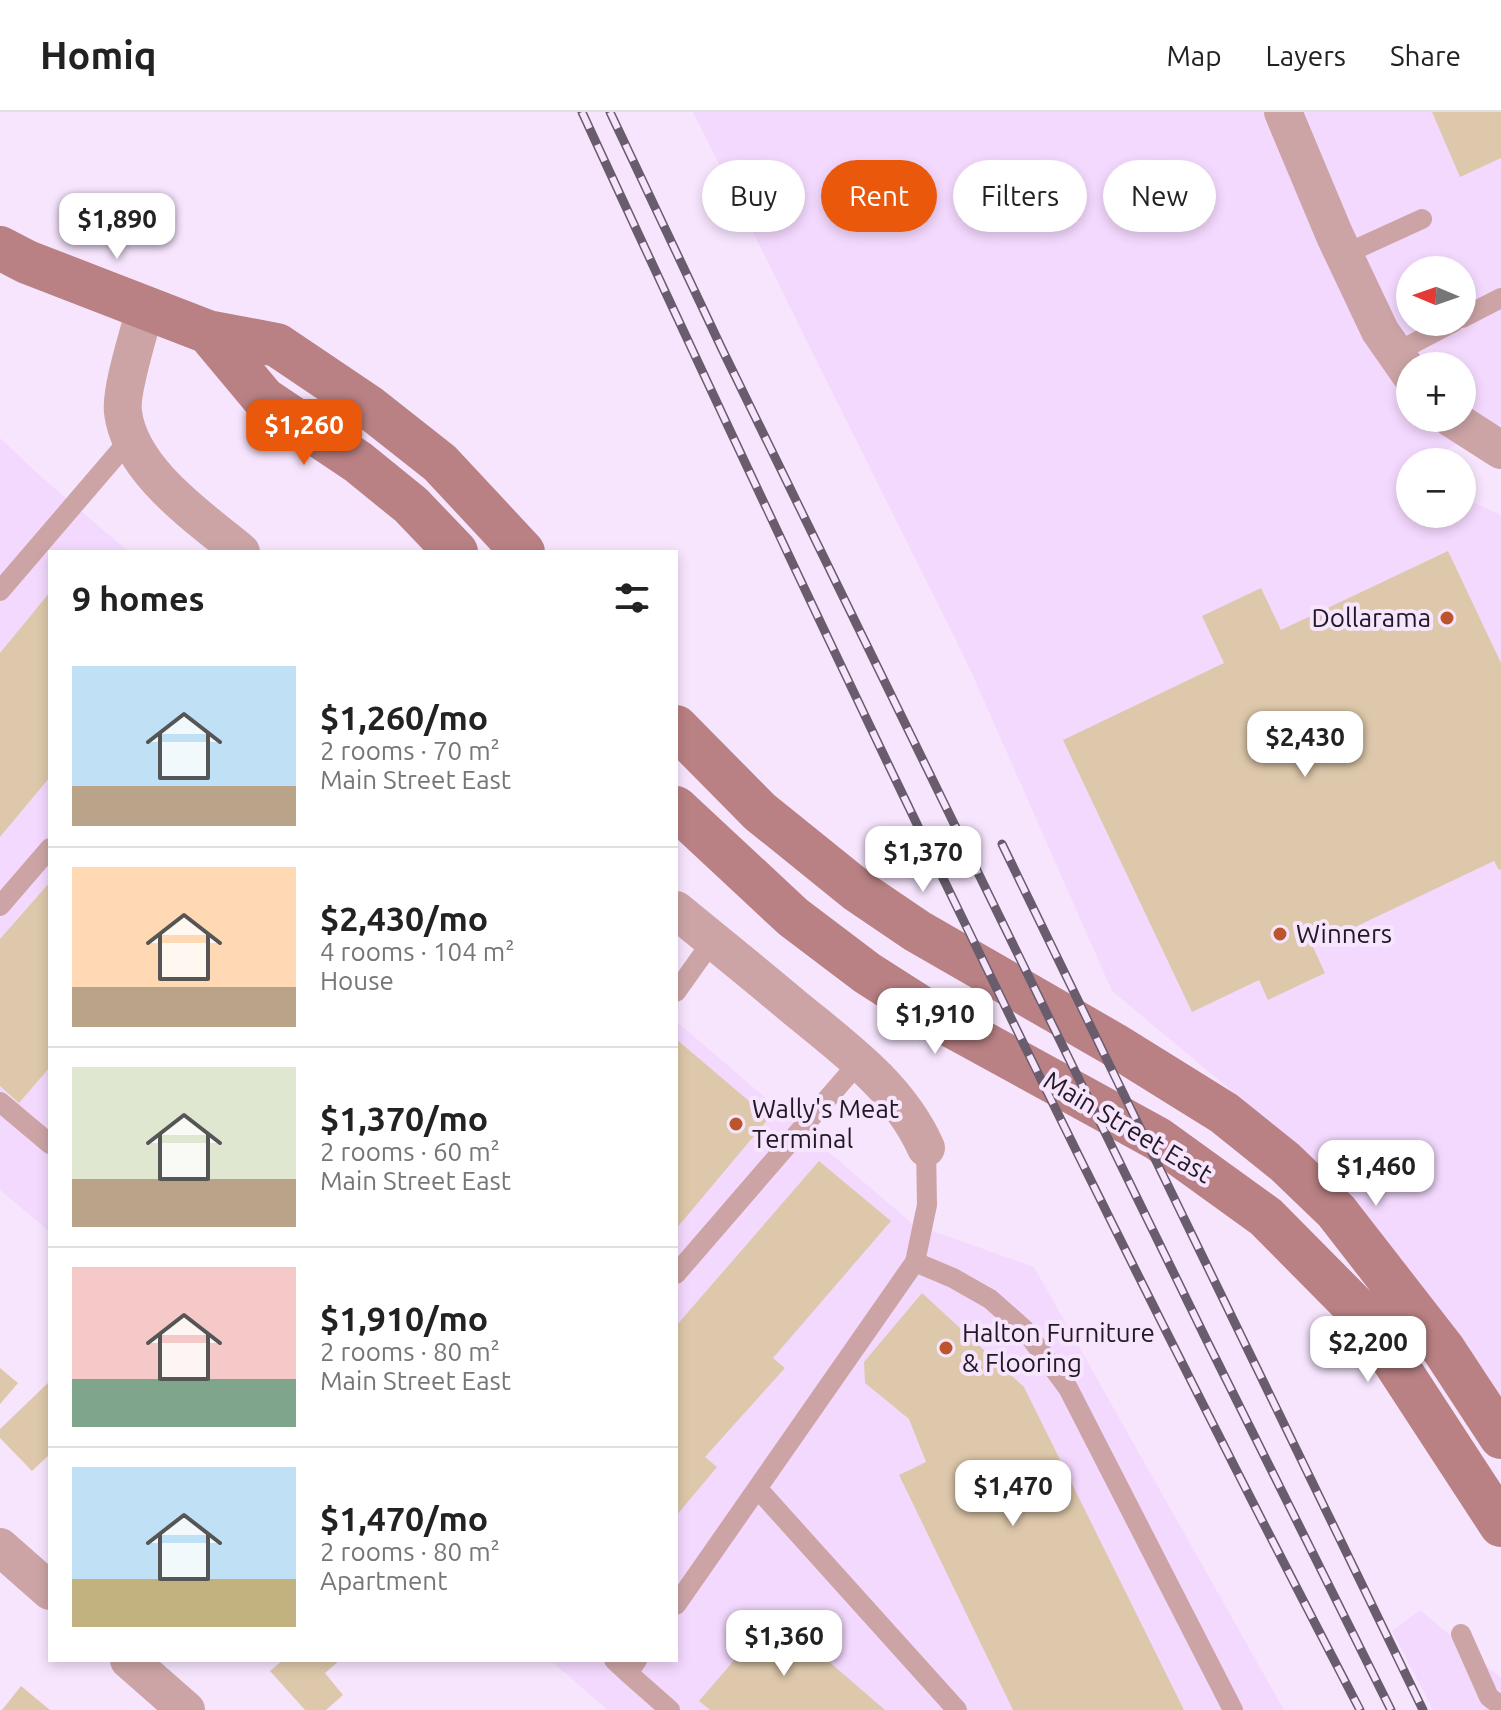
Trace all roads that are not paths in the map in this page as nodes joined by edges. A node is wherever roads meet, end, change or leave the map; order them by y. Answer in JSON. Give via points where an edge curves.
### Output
{"nodes":[{"id":1,"x":1283,"y":112,"type":"edge"},
{"id":2,"x":1422,"y":219,"type":"dead end"},
{"id":3,"x":0,"y":248,"type":"edge"},
{"id":4,"x":1343,"y":255,"type":"junction"},
{"id":5,"x":1498,"y":304,"type":"edge"},
{"id":6,"x":145,"y":309,"type":"junction"},
{"id":7,"x":1476,"y":313,"type":"edge"},
{"id":8,"x":208,"y":332,"type":"junction"},
{"id":9,"x":1437,"y":336,"type":"edge"},
{"id":10,"x":1417,"y":352,"type":"edge"},
{"id":11,"x":1396,"y":355,"type":"edge"},
{"id":12,"x":1473,"y":432,"type":"edge"},
{"id":13,"x":131,"y":438,"type":"junction"},
{"id":14,"x":1501,"y":450,"type":"edge"},
{"id":15,"x":239,"y":550,"type":"edge"},
{"id":16,"x":454,"y":550,"type":"edge"},
{"id":17,"x":521,"y":550,"type":"edge"},
{"id":18,"x":0,"y":591,"type":"edge"},
{"id":19,"x":678,"y":729,"type":"edge"},
{"id":20,"x":678,"y":810,"type":"edge"},
{"id":21,"x":48,"y":850,"type":"edge"},
{"id":22,"x":0,"y":906,"type":"edge"},
{"id":23,"x":678,"y":912,"type":"edge"},
{"id":24,"x":713,"y":940,"type":"junction"},
{"id":25,"x":678,"y":989,"type":"edge"},
{"id":26,"x":860,"y":1061,"type":"junction"},
{"id":27,"x":0,"y":1102,"type":"edge"},
{"id":28,"x":48,"y":1142,"type":"edge"},
{"id":29,"x":926,"y":1148,"type":"joint"},
{"id":30,"x":915,"y":1262,"type":"junction"},
{"id":31,"x":678,"y":1272,"type":"edge"},
{"id":32,"x":1501,"y":1437,"type":"edge"},
{"id":33,"x":758,"y":1489,"type":"junction"},
{"id":34,"x":1501,"y":1525,"type":"edge"},
{"id":35,"x":0,"y":1547,"type":"edge"},
{"id":36,"x":48,"y":1589,"type":"edge"},
{"id":37,"x":678,"y":1602,"type":"edge"},
{"id":38,"x":1461,"y":1634,"type":"dead end"},
{"id":39,"x":131,"y":1662,"type":"edge"},
{"id":40,"x":626,"y":1664,"type":"edge"},
{"id":41,"x":1501,"y":1706,"type":"edge"},
{"id":42,"x":186,"y":1710,"type":"edge"},
{"id":43,"x":670,"y":1710,"type":"edge"},
{"id":44,"x":957,"y":1710,"type":"edge"},
{"id":45,"x":1233,"y":1710,"type":"edge"}],
"edges":[{"from":1,"to":4,"type":"street"},
{"from":2,"to":4,"type":"lane"},
{"from":3,"to":6,"type":"main road"},
{"from":4,"to":11,"type":"street"},
{"from":5,"to":7,"type":"lane"},
{"from":6,"to":8,"type":"main road"},
{"from":6,"to":13,"type":"street","via":[[122,411]]},
{"from":8,"to":16,"type":"main road","via":[[264,399],[358,462],[411,505]]},
{"from":8,"to":17,"type":"main road","via":[[277,345],[369,407],[440,463]]},
{"from":9,"to":10,"type":"lane"},
{"from":12,"to":14,"type":"street"},
{"from":13,"to":15,"type":"street","via":[[172,495]]},
{"from":13,"to":18,"type":"lane"},
{"from":19,"to":32,"type":"main road","via":[[760,812],[858,891],[1211,1104],[1285,1162],[1336,1211],[1444,1350]]},
{"from":20,"to":34,"type":"main road","name":"Main Street East","via":[[793,917],[867,973],[939,1019],[1158,1139],[1266,1217],[1366,1318]]},
{"from":21,"to":22,"type":"lane"},
{"from":23,"to":24,"type":"street"},
{"from":24,"to":25,"type":"lane"},
{"from":24,"to":26,"type":"street"},
{"from":26,"to":29,"type":"street","via":[[899,1101]]},
{"from":26,"to":31,"type":"lane"},
{"from":27,"to":28,"type":"lane"},
{"from":29,"to":30,"type":"lane","via":[[927,1205]]},
{"from":30,"to":33,"type":"lane"},
{"from":30,"to":45,"type":"lane","via":[[990,1299],[1024,1329],[1068,1388]]},
{"from":33,"to":37,"type":"lane"},
{"from":33,"to":44,"type":"lane"},
{"from":35,"to":36,"type":"street"},
{"from":38,"to":41,"type":"lane","via":[[1489,1697]]},
{"from":39,"to":42,"type":"street"},
{"from":40,"to":43,"type":"lane"}]}
